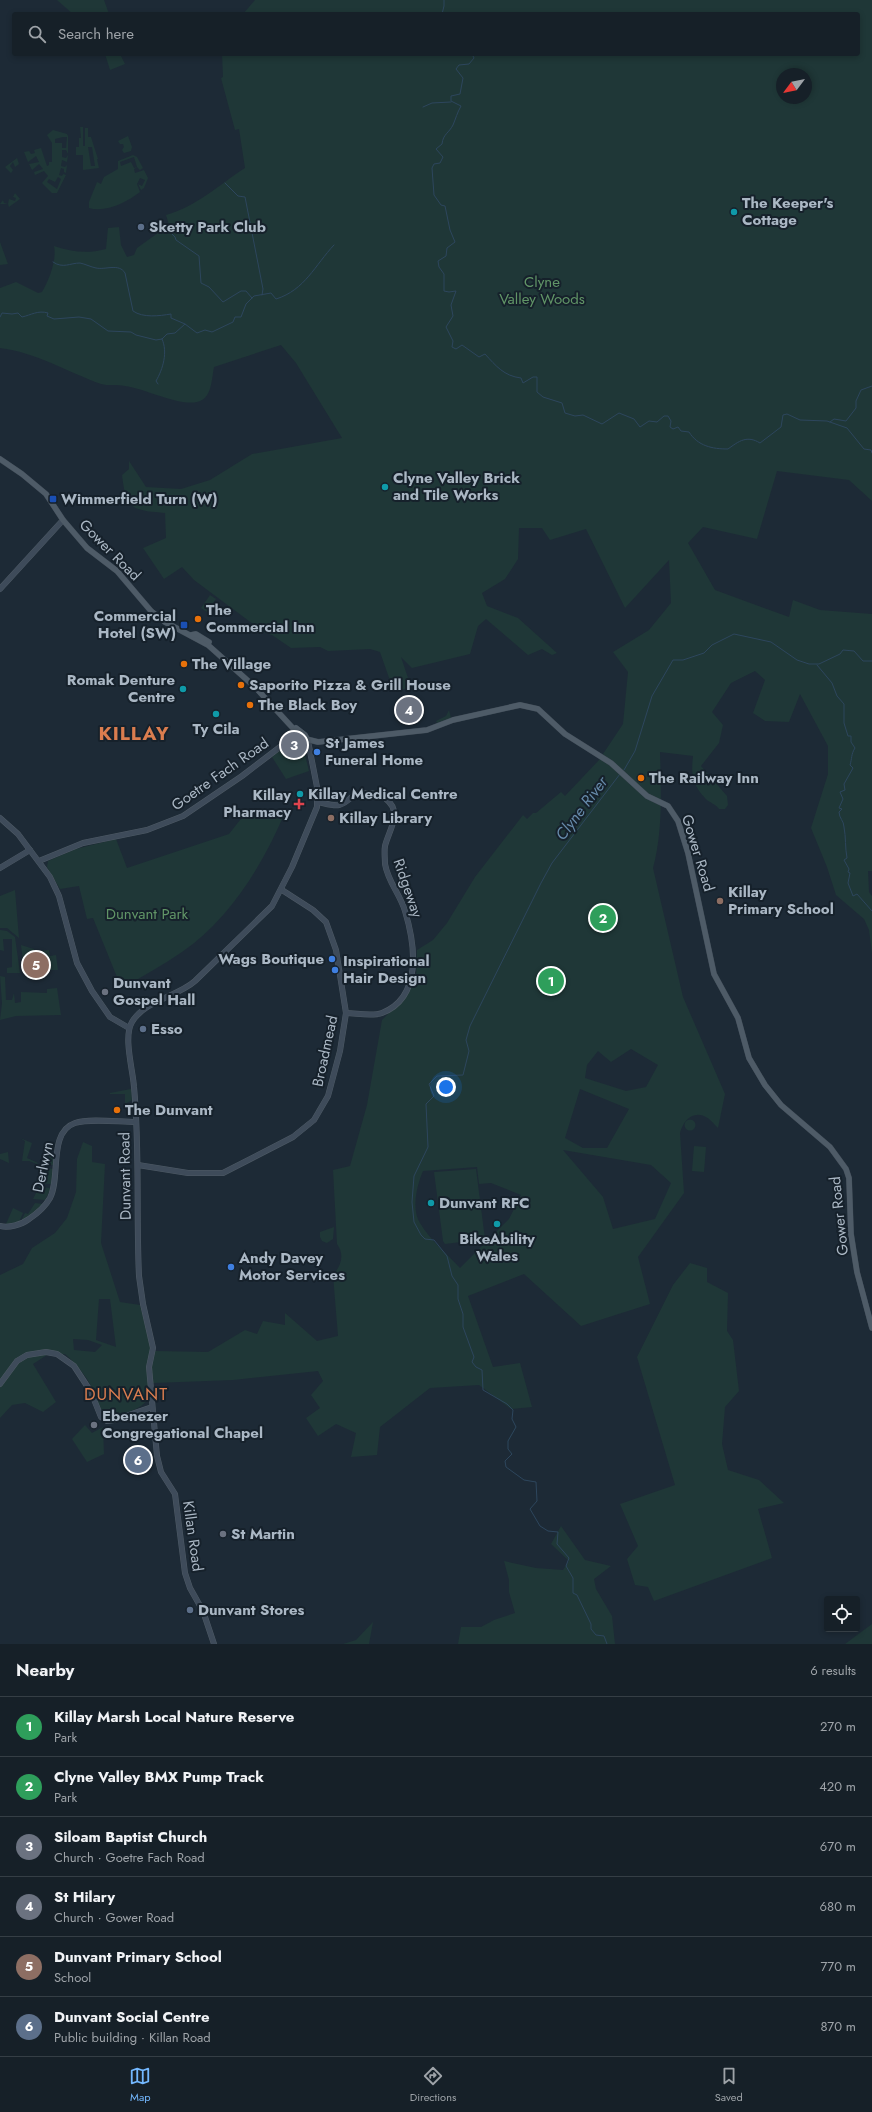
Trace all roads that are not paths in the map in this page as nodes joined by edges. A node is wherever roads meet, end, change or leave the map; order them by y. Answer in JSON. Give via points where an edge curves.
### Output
{"nodes":[{"id":1,"x":0,"y":459,"type":"edge"},
{"id":2,"x":63,"y":520,"type":"junction"},
{"id":3,"x":0,"y":589,"type":"edge"},
{"id":4,"x":277,"y":710,"type":"junction"},
{"id":5,"x":297,"y":734,"type":"junction"},
{"id":6,"x":308,"y":741,"type":"junction"},
{"id":7,"x":318,"y":802,"type":"junction"},
{"id":8,"x":0,"y":818,"type":"edge"},
{"id":9,"x":30,"y":850,"type":"junction"},
{"id":10,"x":39,"y":862,"type":"junction"},
{"id":11,"x":0,"y":868,"type":"edge"},
{"id":12,"x":282,"y":890,"type":"junction"},
{"id":13,"x":346,"y":1013,"type":"junction"},
{"id":14,"x":129,"y":1028,"type":"junction"},
{"id":15,"x":136,"y":1122,"type":"junction"},
{"id":16,"x":138,"y":1165,"type":"junction"},
{"id":17,"x":0,"y":1226,"type":"edge"},
{"id":18,"x":872,"y":1328,"type":"edge"},
{"id":19,"x":0,"y":1384,"type":"edge"},
{"id":20,"x":152,"y":1407,"type":"junction"},
{"id":21,"x":214,"y":1644,"type":"edge"}],
"edges":[{"from":1,"to":2,"type":"main road","name":"Gower Road","via":[[46,494]]},
{"from":2,"to":3,"type":"street"},
{"from":2,"to":4,"type":"main road","name":"Gower Road","via":[[88,548],[125,579],[151,611],[165,622],[191,635],[196,634],[215,646]]},
{"from":4,"to":5,"type":"main road","name":"Gower Road"},
{"from":4,"to":6,"type":"main road","name":"Gower Road","via":[[305,735]]},
{"from":5,"to":6,"type":"main road","name":"Gower Road"},
{"from":5,"to":10,"type":"street","name":"Goetre Fach Road","via":[[183,816],[147,830],[83,843]]},
{"from":6,"to":7,"type":"street"},
{"from":6,"to":18,"type":"main road","name":"Gower Road","via":[[426,730],[453,720],[520,704],[538,709],[565,734],[612,763],[647,796],[668,806],[678,821],[699,897],[714,974],[738,1018],[749,1058],[781,1105],[830,1148],[846,1168],[857,1272]]},
{"from":7,"to":12,"type":"street","via":[[308,833]]},
{"from":7,"to":13,"type":"street","name":"Ridgeway","via":[[338,805],[354,796],[368,794],[380,795],[391,803],[394,820],[385,845],[385,865],[389,880],[405,912],[414,956],[411,980],[394,1005],[378,1014]]},
{"from":8,"to":9,"type":"street","via":[[14,830]]},
{"from":9,"to":10,"type":"street"},
{"from":9,"to":11,"type":"street"},
{"from":10,"to":14,"type":"street","via":[[59,896],[74,953],[85,980],[110,1017]]},
{"from":12,"to":13,"type":"street","name":"Broadmead","via":[[313,910],[328,925],[336,950]]},
{"from":12,"to":14,"type":"street","via":[[267,911],[198,978],[183,990],[142,1010]]},
{"from":13,"to":16,"type":"street","name":"Broadmead","via":[[340,1051],[328,1096],[314,1120],[293,1137],[223,1173],[188,1173]]},
{"from":14,"to":15,"type":"street","name":"Dunvant Road"},
{"from":15,"to":16,"type":"street","name":"Dunvant Road"},
{"from":15,"to":17,"type":"street","name":"Derlwyn","via":[[74,1124],[62,1133],[56,1152],[54,1183],[50,1197],[40,1212],[24,1223]]},
{"from":16,"to":20,"type":"street","name":"Dunvant Road","via":[[139,1281],[153,1348],[149,1367]]},
{"from":19,"to":20,"type":"street","via":[[17,1362],[27,1355],[42,1352],[57,1354],[74,1366],[91,1392],[101,1417],[107,1421]]},
{"from":20,"to":21,"type":"street","name":"Killan Road","via":[[161,1472],[175,1494],[185,1573],[203,1611]]}]}
